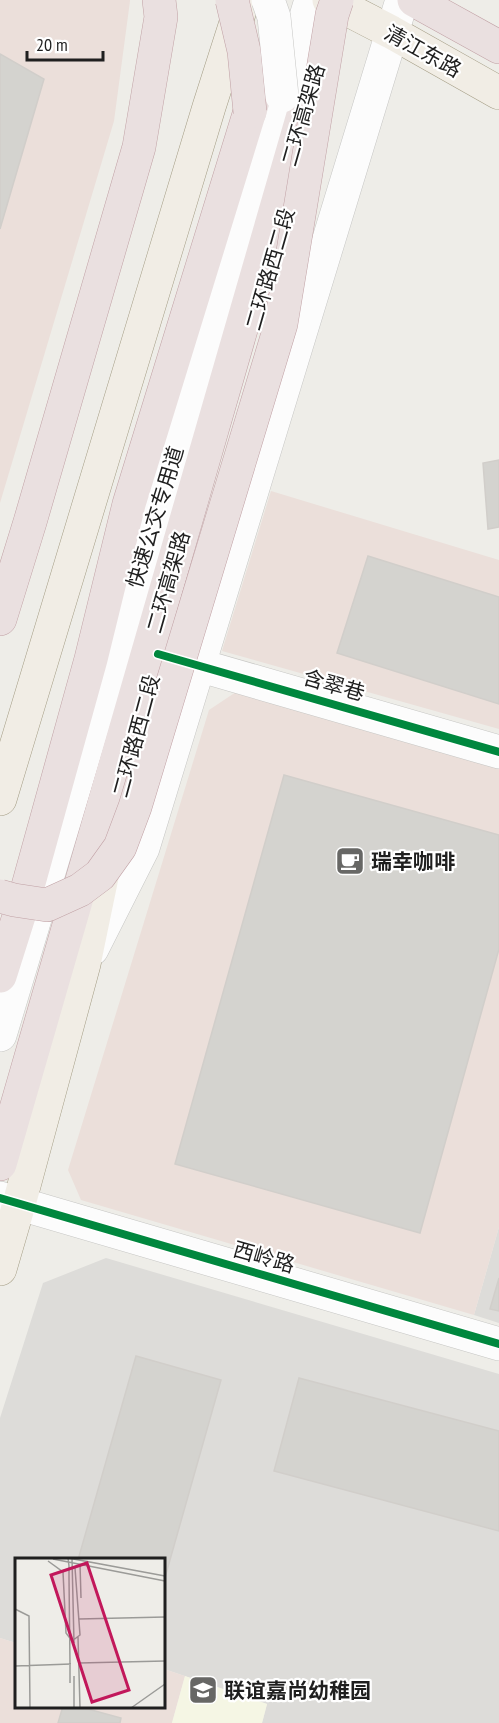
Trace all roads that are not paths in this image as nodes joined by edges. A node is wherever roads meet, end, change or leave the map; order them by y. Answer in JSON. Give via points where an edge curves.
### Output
{"nodes":[{"id":1,"x":159,"y":0,"type":"edge"},
{"id":2,"x":232,"y":0,"type":"edge"},
{"id":3,"x":243,"y":0,"type":"edge"},
{"id":4,"x":268,"y":0,"type":"edge"},
{"id":5,"x":285,"y":0,"type":"edge"},
{"id":6,"x":402,"y":0,"type":"edge"},
{"id":7,"x":414,"y":0,"type":"edge"},
{"id":8,"x":334,"y":4,"type":"edge"},
{"id":9,"x":391,"y":32,"type":"junction"},
{"id":10,"x":499,"y":47,"type":"edge"},
{"id":11,"x":499,"y":93,"type":"edge"},
{"id":12,"x":282,"y":96,"type":"junction"},
{"id":13,"x":250,"y":112,"type":"junction"},
{"id":14,"x":0,"y":618,"type":"edge"},
{"id":15,"x":158,"y":654,"type":"junction"},
{"id":16,"x":199,"y":665,"type":"junction"},
{"id":17,"x":499,"y":752,"type":"edge"},
{"id":18,"x":0,"y":799,"type":"edge"},
{"id":19,"x":0,"y":896,"type":"edge"},
{"id":20,"x":84,"y":964,"type":"junction"},
{"id":21,"x":0,"y":976,"type":"edge"},
{"id":22,"x":0,"y":1035,"type":"edge"},
{"id":23,"x":0,"y":1164,"type":"edge"},
{"id":24,"x":10,"y":1201,"type":"edge"},
{"id":25,"x":0,"y":1269,"type":"edge"},
{"id":26,"x":499,"y":1344,"type":"edge"}],
"edges":[{"from":1,"to":14,"type":"highway","via":[[161,18],[139,147]]},
{"from":2,"to":13,"type":"highway","bridge":true,"via":[[244,51]]},
{"from":3,"to":18,"type":"main road"},
{"from":4,"to":12,"type":"street","name":"快速公交专用道","bridge":true,"via":[[274,17]]},
{"from":5,"to":13,"type":"highway","bridge":true},
{"from":6,"to":9,"type":"street"},
{"from":7,"to":10,"type":"highway"},
{"from":8,"to":9,"type":"main road","name":"清江东路"},
{"from":8,"to":12,"type":"street","name":"快速公交专用道"},
{"from":8,"to":15,"type":"main road","name":"二环路西二段"},
{"from":8,"to":19,"type":"highway","bridge":true,"via":[[281,324],[135,807],[120,847],[100,874],[80,890],[46,905]]},
{"from":8,"to":23,"type":"highway","name":"二环高架路","bridge":true},
{"from":9,"to":11,"type":"main road","name":"清江东路"},
{"from":9,"to":16,"type":"street"},
{"from":12,"to":22,"type":"street","name":"快速公交专用道"},
{"from":13,"to":21,"type":"highway","via":[[129,504],[91,659]]},
{"from":15,"to":16,"type":"street","name":"含翠巷"},
{"from":15,"to":20,"type":"main road","name":"二环路西二段","via":[[124,771]]},
{"from":16,"to":17,"type":"street","name":"含翠巷"},
{"from":16,"to":20,"type":"street","via":[[143,848]]},
{"from":20,"to":24,"type":"main road","name":"二环路西二段"},
{"from":24,"to":25,"type":"main road","name":"二环路西二段"},
{"from":24,"to":26,"type":"street","name":"西岭路"}]}
